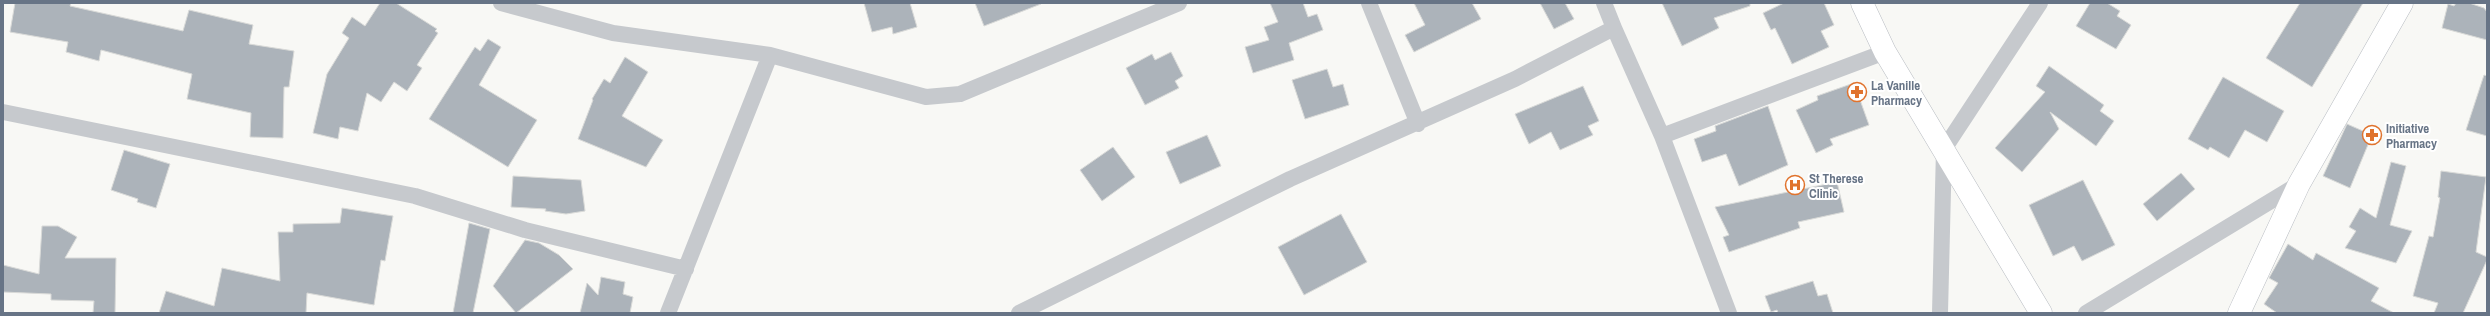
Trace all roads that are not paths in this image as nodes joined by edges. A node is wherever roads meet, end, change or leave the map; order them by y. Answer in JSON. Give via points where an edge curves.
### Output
{"nodes":[{"id":1,"x":501,"y":3,"type":"edge"},
{"id":2,"x":1179,"y":3,"type":"edge"},
{"id":3,"x":1368,"y":3,"type":"edge"},
{"id":4,"x":1604,"y":3,"type":"edge"},
{"id":5,"x":1862,"y":3,"type":"edge"},
{"id":6,"x":2040,"y":3,"type":"edge"},
{"id":7,"x":2402,"y":3,"type":"edge"},
{"id":8,"x":1614,"y":28,"type":"junction"},
{"id":9,"x":1885,"y":52,"type":"junction"},
{"id":10,"x":770,"y":55,"type":"junction"},
{"id":11,"x":3,"y":112,"type":"edge"},
{"id":12,"x":1418,"y":124,"type":"junction"},
{"id":13,"x":1662,"y":136,"type":"junction"},
{"id":14,"x":1944,"y":149,"type":"junction"},
{"id":15,"x":2299,"y":184,"type":"junction"},
{"id":16,"x":686,"y":269,"type":"junction"},
{"id":17,"x":668,"y":313,"type":"edge"},
{"id":18,"x":1019,"y":313,"type":"edge"},
{"id":19,"x":1729,"y":313,"type":"edge"},
{"id":20,"x":1940,"y":313,"type":"edge"},
{"id":21,"x":2041,"y":313,"type":"edge"},
{"id":22,"x":2086,"y":313,"type":"edge"},
{"id":23,"x":2239,"y":313,"type":"edge"}],
"edges":[{"from":1,"to":10,"type":"street","via":[[613,33]]},
{"from":2,"to":10,"type":"street","via":[[960,94],[926,97]]},
{"from":3,"to":12,"type":"street"},
{"from":4,"to":8,"type":"street"},
{"from":5,"to":9,"type":"street"},
{"from":6,"to":14,"type":"street"},
{"from":7,"to":15,"type":"street"},
{"from":8,"to":12,"type":"street","via":[[1515,79]]},
{"from":8,"to":13,"type":"street"},
{"from":9,"to":13,"type":"street"},
{"from":9,"to":14,"type":"street"},
{"from":10,"to":16,"type":"street"},
{"from":11,"to":16,"type":"street","via":[[415,196],[525,230]]},
{"from":12,"to":18,"type":"street","via":[[1290,179]]},
{"from":13,"to":19,"type":"street"},
{"from":14,"to":20,"type":"street"},
{"from":14,"to":21,"type":"street"},
{"from":15,"to":22,"type":"street"},
{"from":15,"to":23,"type":"street"},
{"from":16,"to":17,"type":"street"}]}
